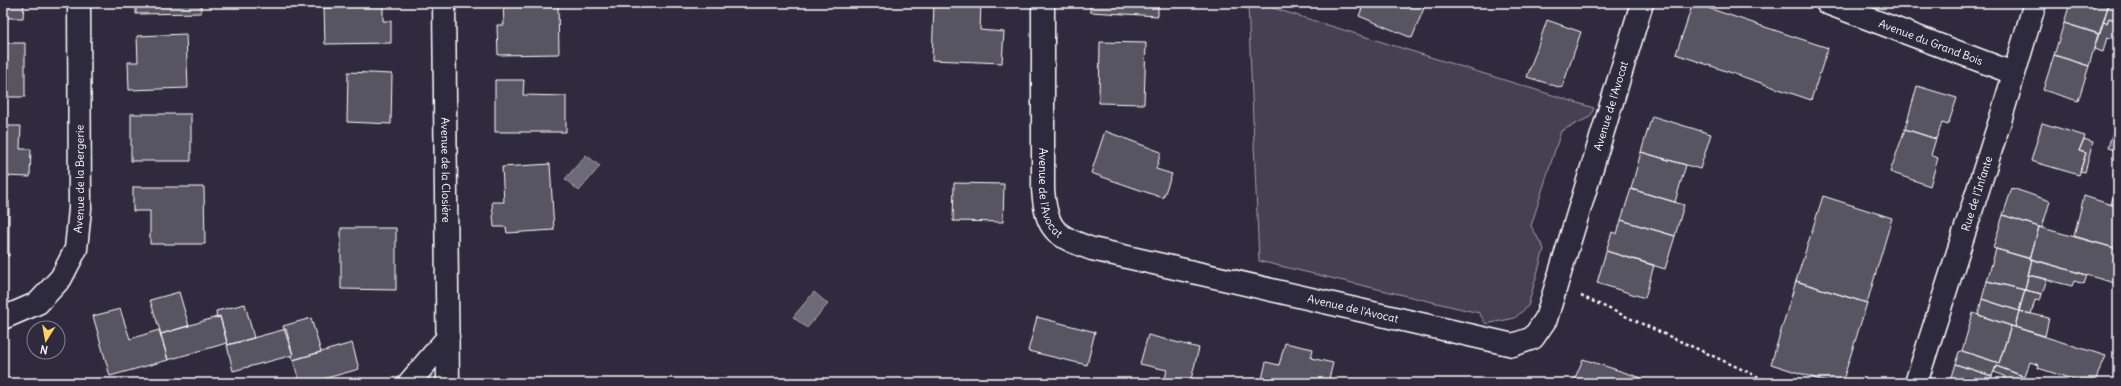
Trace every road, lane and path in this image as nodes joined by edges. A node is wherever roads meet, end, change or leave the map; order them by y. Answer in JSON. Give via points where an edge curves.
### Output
{"nodes":[{"id":1,"x":79,"y":3,"type":"edge"},
{"id":2,"x":444,"y":3,"type":"edge"},
{"id":3,"x":1043,"y":3,"type":"edge"},
{"id":4,"x":1642,"y":3,"type":"edge"},
{"id":5,"x":1827,"y":3,"type":"edge"},
{"id":6,"x":2035,"y":3,"type":"edge"},
{"id":7,"x":2013,"y":73,"type":"junction"},
{"id":8,"x":1556,"y":285,"type":"junction"},
{"id":9,"x":3,"y":318,"type":"edge"},
{"id":10,"x":448,"y":337,"type":"junction"},
{"id":11,"x":409,"y":383,"type":"edge"},
{"id":12,"x":448,"y":383,"type":"edge"},
{"id":13,"x":1772,"y":383,"type":"edge"},
{"id":14,"x":1916,"y":383,"type":"edge"}],
"edges":[{"from":1,"to":9,"type":"street","name":"Avenue de la Bergerie","via":[[80,209],[76,249],[61,278],[38,303]]},
{"from":2,"to":10,"type":"street","name":"Avenue de la Closière"},
{"from":3,"to":8,"type":"street","name":"Avenue de l'Avocat","via":[[1045,213],[1053,229],[1069,241],[1092,249],[1513,345],[1533,338],[1546,319]]},
{"from":4,"to":8,"type":"street","name":"Avenue de l'Avocat"},
{"from":5,"to":7,"type":"street","name":"Avenue du Grand Bois"},
{"from":6,"to":7,"type":"street","name":"Rue de l'Infante"},
{"from":7,"to":14,"type":"street","name":"Rue de l'Infante"},
{"from":8,"to":13,"type":"path"},
{"from":10,"to":11,"type":"street"},
{"from":10,"to":12,"type":"street","name":"Avenue de la Closière"}]}
